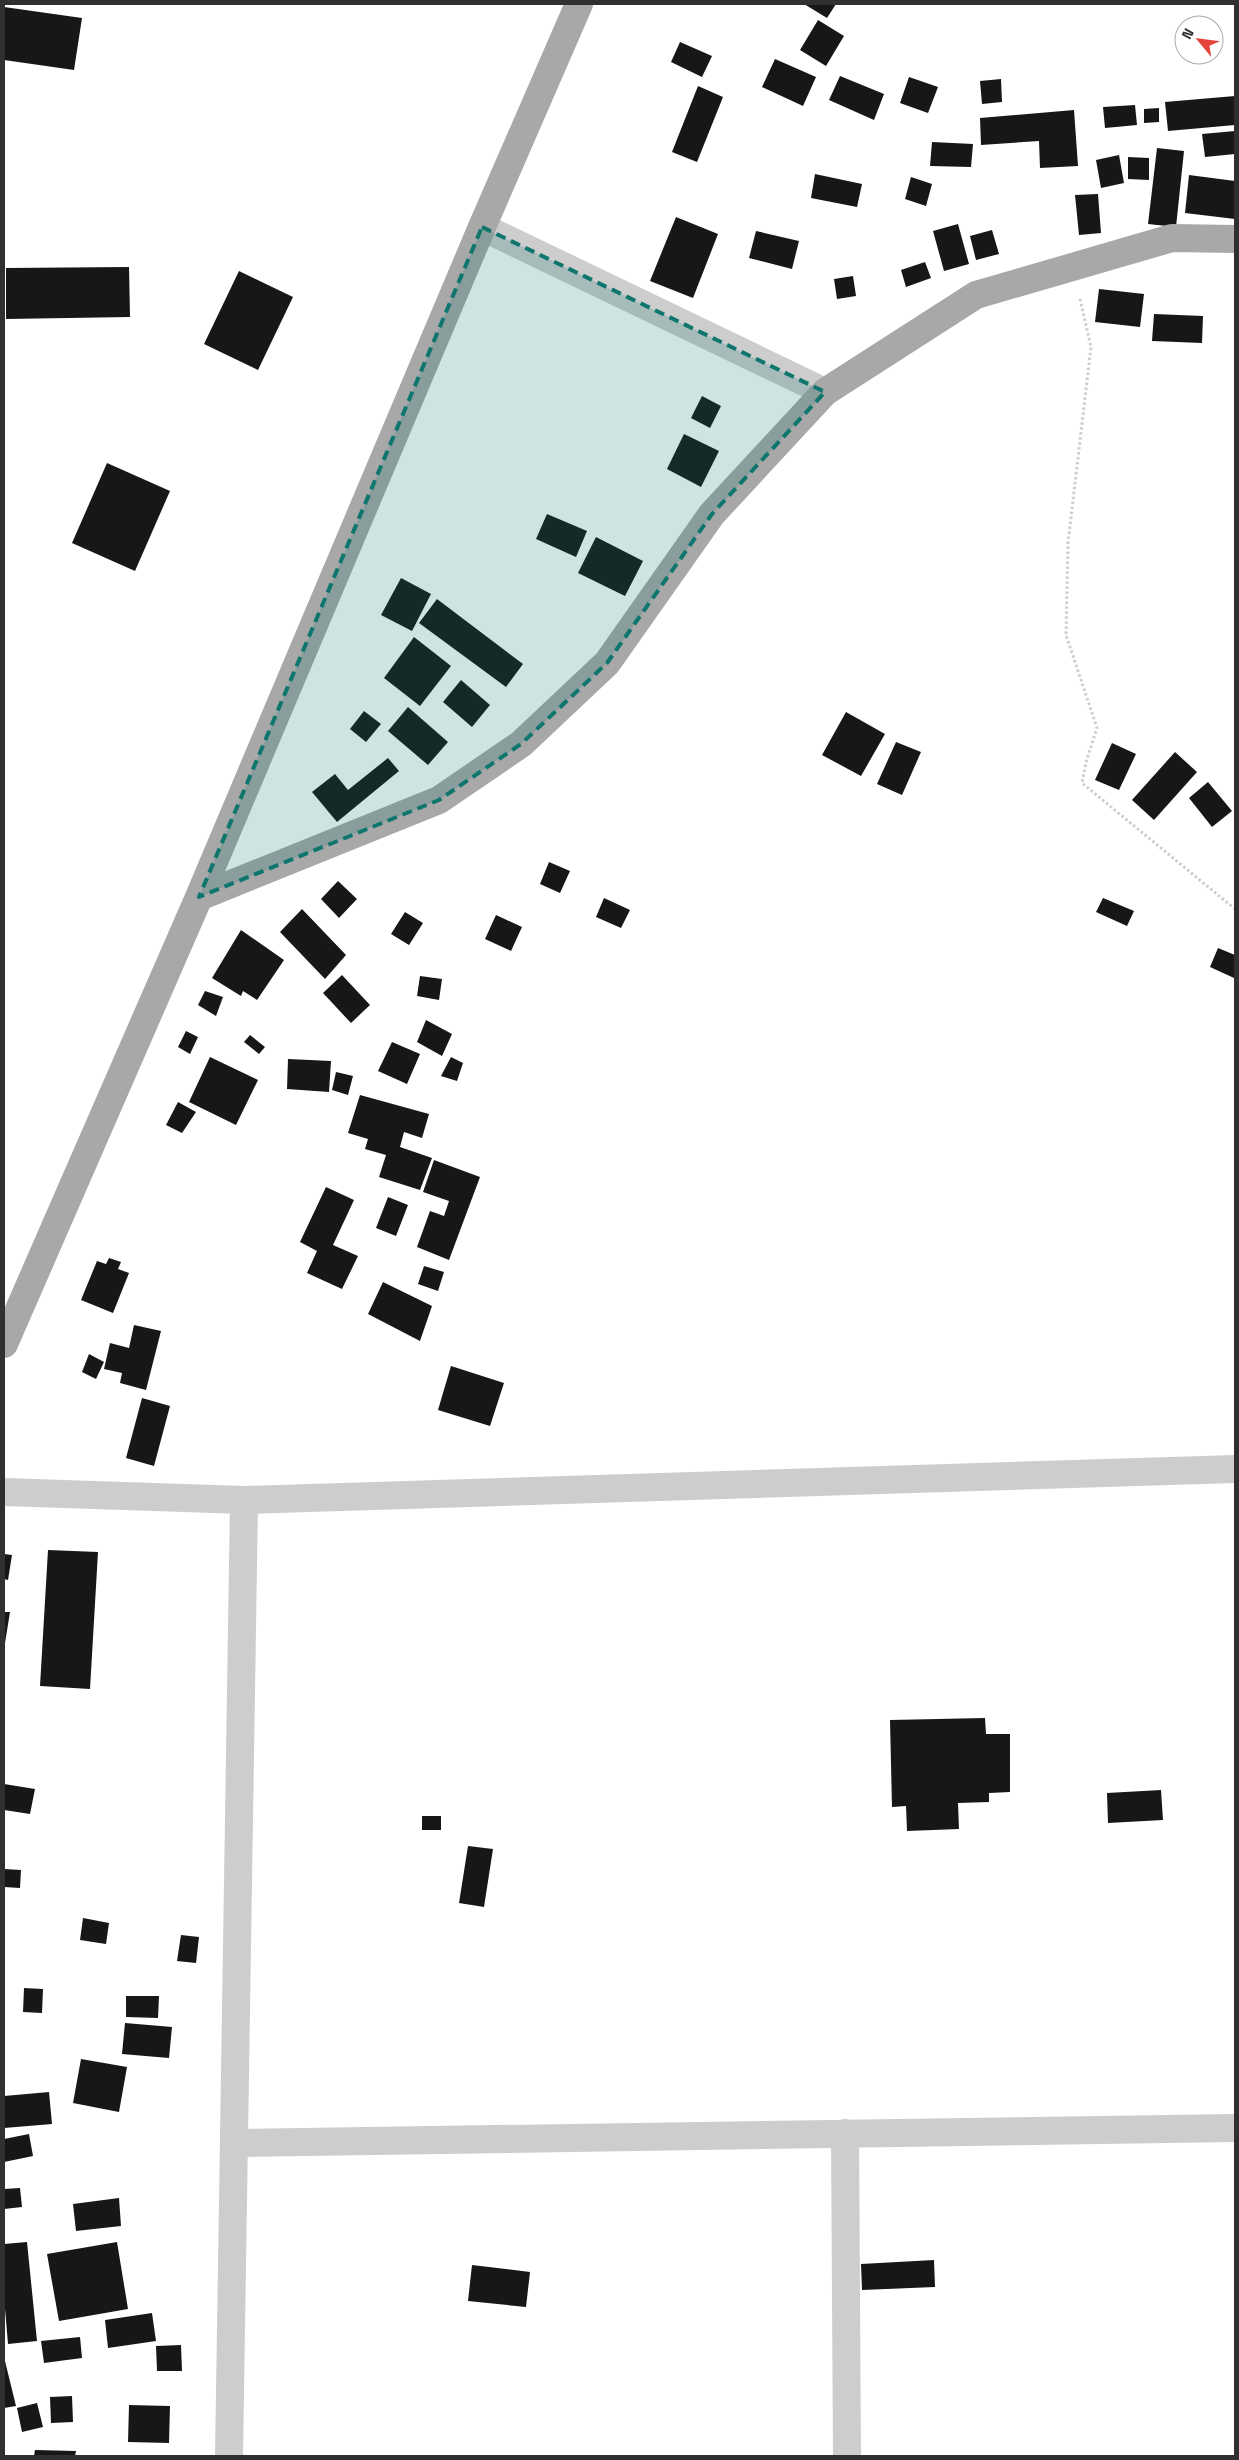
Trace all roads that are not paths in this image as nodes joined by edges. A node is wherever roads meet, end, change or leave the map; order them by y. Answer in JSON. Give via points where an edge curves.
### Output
{"nodes":[{"id":1,"x":579,"y":4,"type":"edge"},
{"id":2,"x":482,"y":226,"type":"junction"},
{"id":3,"x":1235,"y":239,"type":"edge"},
{"id":4,"x":825,"y":392,"type":"junction"},
{"id":5,"x":198,"y":897,"type":"junction"},
{"id":6,"x":4,"y":1344,"type":"edge"},
{"id":7,"x":1235,"y":1468,"type":"edge"},
{"id":8,"x":4,"y":1492,"type":"edge"},
{"id":9,"x":244,"y":1500,"type":"junction"},
{"id":10,"x":1235,"y":2128,"type":"edge"},
{"id":11,"x":845,"y":2133,"type":"junction"},
{"id":12,"x":234,"y":2143,"type":"junction"},
{"id":13,"x":230,"y":2456,"type":"edge"},
{"id":14,"x":847,"y":2456,"type":"edge"}],
"edges":[{"from":1,"to":2,"type":"main road"},
{"from":2,"to":4,"type":"street"},
{"from":2,"to":5,"type":"main road"},
{"from":3,"to":4,"type":"main road","via":[[1172,238],[976,295]]},
{"from":4,"to":5,"type":"main road","via":[[712,514],[607,664],[521,744],[438,800]]},
{"from":5,"to":6,"type":"main road"},
{"from":7,"to":9,"type":"street"},
{"from":8,"to":9,"type":"street"},
{"from":9,"to":12,"type":"street"},
{"from":10,"to":11,"type":"street"},
{"from":11,"to":12,"type":"street"},
{"from":11,"to":14,"type":"street"},
{"from":12,"to":13,"type":"street"}]}
